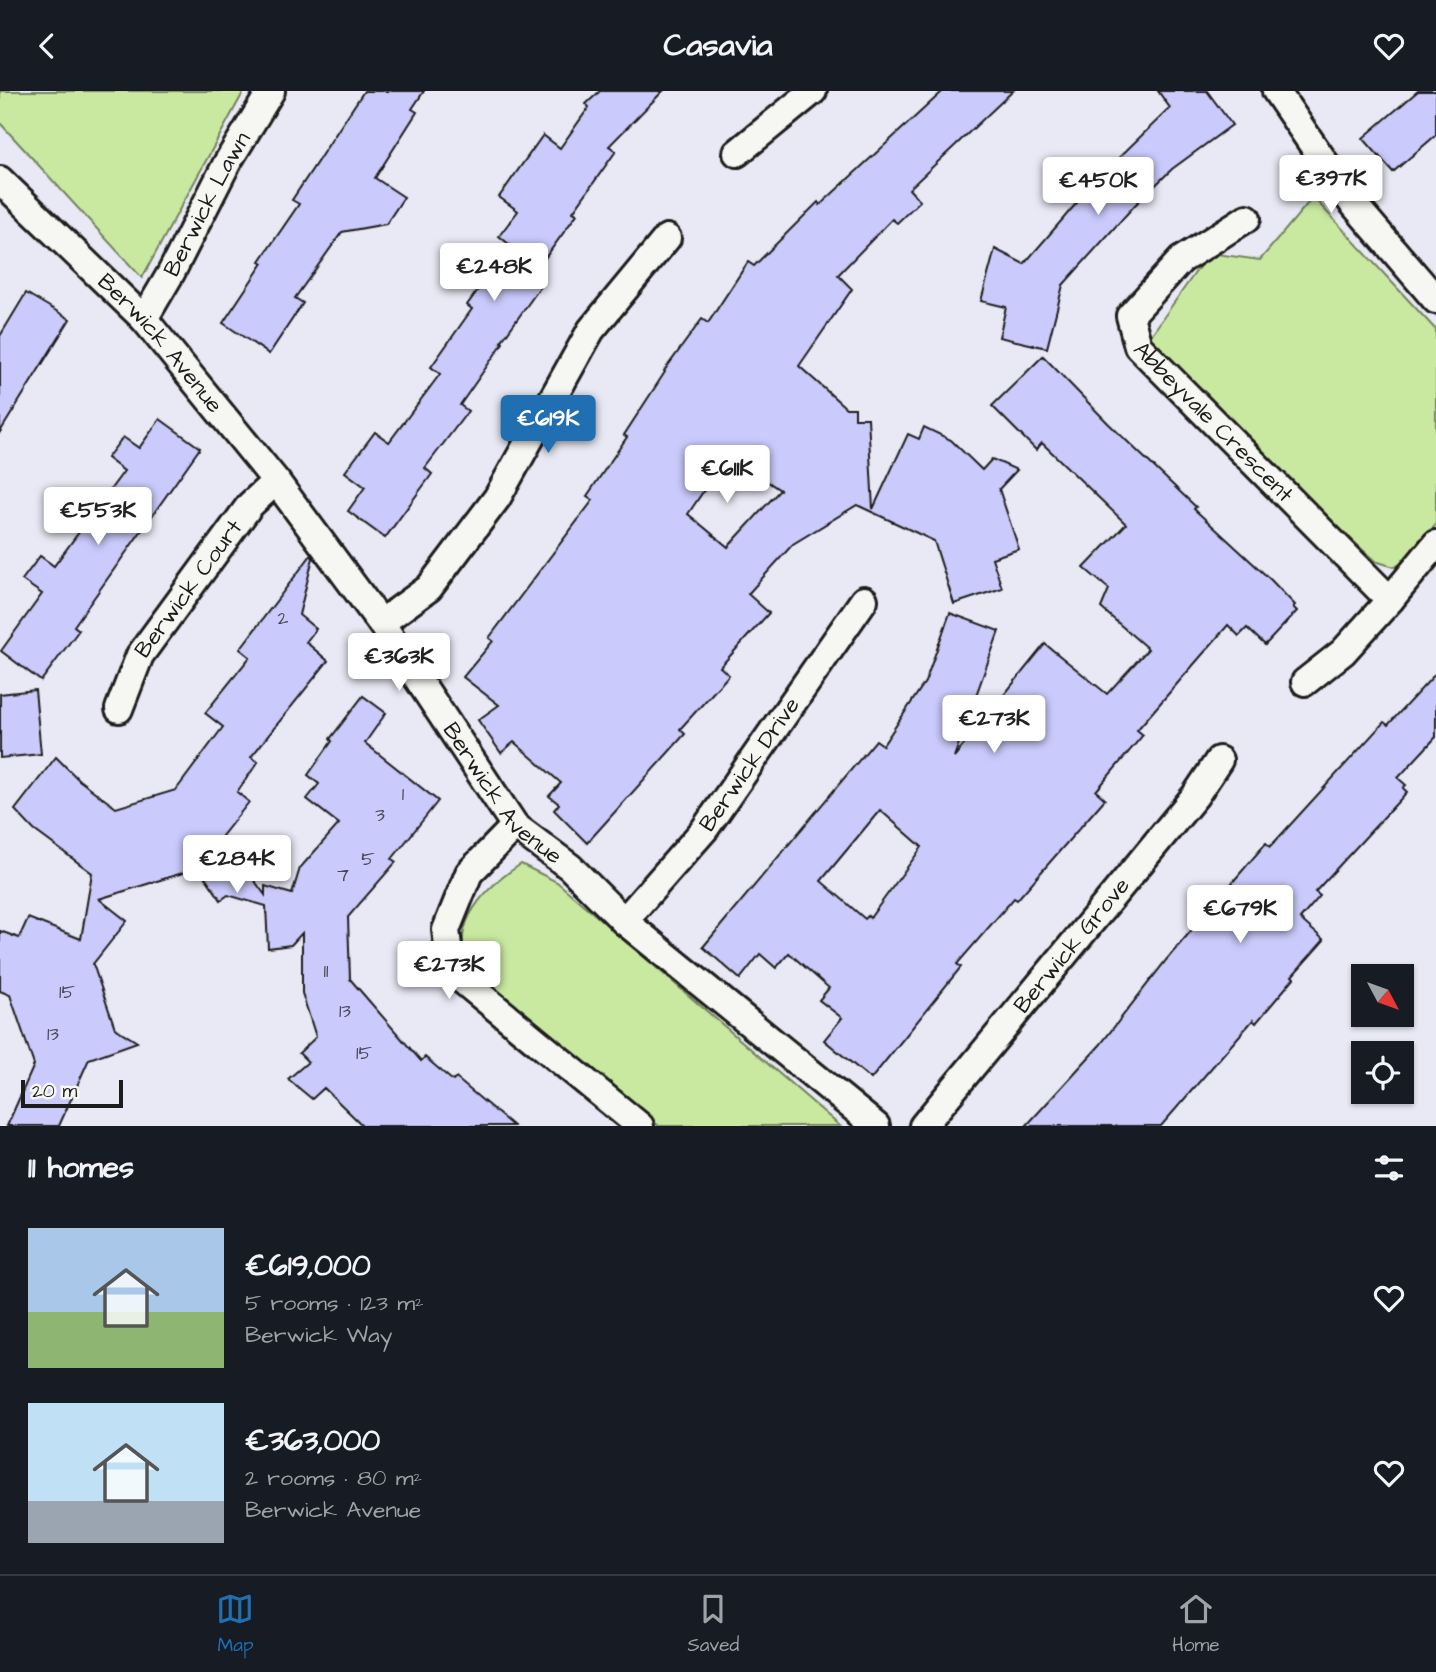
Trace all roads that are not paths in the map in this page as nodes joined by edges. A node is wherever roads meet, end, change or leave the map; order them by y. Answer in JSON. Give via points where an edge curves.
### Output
{"nodes":[{"id":1,"x":271,"y":91,"type":"edge"},
{"id":2,"x":813,"y":91,"type":"edge"},
{"id":3,"x":1276,"y":91,"type":"edge"},
{"id":4,"x":737,"y":153,"type":"dead end"},
{"id":5,"x":2,"y":189,"type":"edge"},
{"id":6,"x":1247,"y":218,"type":"dead end"},
{"id":7,"x":667,"y":238,"type":"dead end"},
{"id":8,"x":1436,"y":300,"type":"edge"},
{"id":9,"x":144,"y":319,"type":"junction"},
{"id":10,"x":276,"y":481,"type":"junction"},
{"id":11,"x":1436,"y":544,"type":"edge"},
{"id":12,"x":864,"y":600,"type":"dead end"},
{"id":13,"x":1390,"y":600,"type":"junction"},
{"id":14,"x":381,"y":623,"type":"junction"},
{"id":15,"x":1305,"y":682,"type":"dead end"},
{"id":16,"x":119,"y":709,"type":"dead end"},
{"id":17,"x":1219,"y":760,"type":"dead end"},
{"id":18,"x":515,"y":826,"type":"junction"},
{"id":19,"x":624,"y":921,"type":"junction"},
{"id":20,"x":639,"y":1126,"type":"edge"},
{"id":21,"x":876,"y":1126,"type":"edge"},
{"id":22,"x":923,"y":1126,"type":"edge"}],
"edges":[{"from":1,"to":9,"type":"street","name":"Berwick Lawn"},
{"from":2,"to":4,"type":"street"},
{"from":3,"to":8,"type":"street","via":[[1351,201]]},
{"from":5,"to":9,"type":"street","name":"Berwick Avenue"},
{"from":6,"to":13,"type":"street","name":"Abbeyvale Crescent","via":[[1181,260],[1130,316],[1138,346]]},
{"from":7,"to":14,"type":"street","via":[[592,330],[497,498],[429,588]]},
{"from":9,"to":10,"type":"street","name":"Berwick Avenue"},
{"from":10,"to":14,"type":"street","name":"Berwick Avenue"},
{"from":10,"to":16,"type":"street","name":"Berwick Court","via":[[250,505],[140,655]]},
{"from":11,"to":13,"type":"street"},
{"from":12,"to":19,"type":"street","name":"Berwick Drive","via":[[704,830]]},
{"from":13,"to":15,"type":"street","via":[[1343,652]]},
{"from":14,"to":18,"type":"street","name":"Berwick Avenue"},
{"from":17,"to":22,"type":"street","name":"Berwick Grove","via":[[1195,796]]},
{"from":18,"to":19,"type":"street","name":"Berwick Avenue","via":[[570,867]]},
{"from":18,"to":20,"type":"street","via":[[469,873],[446,930],[451,971]]},
{"from":19,"to":21,"type":"street","name":"Berwick Avenue"}]}
